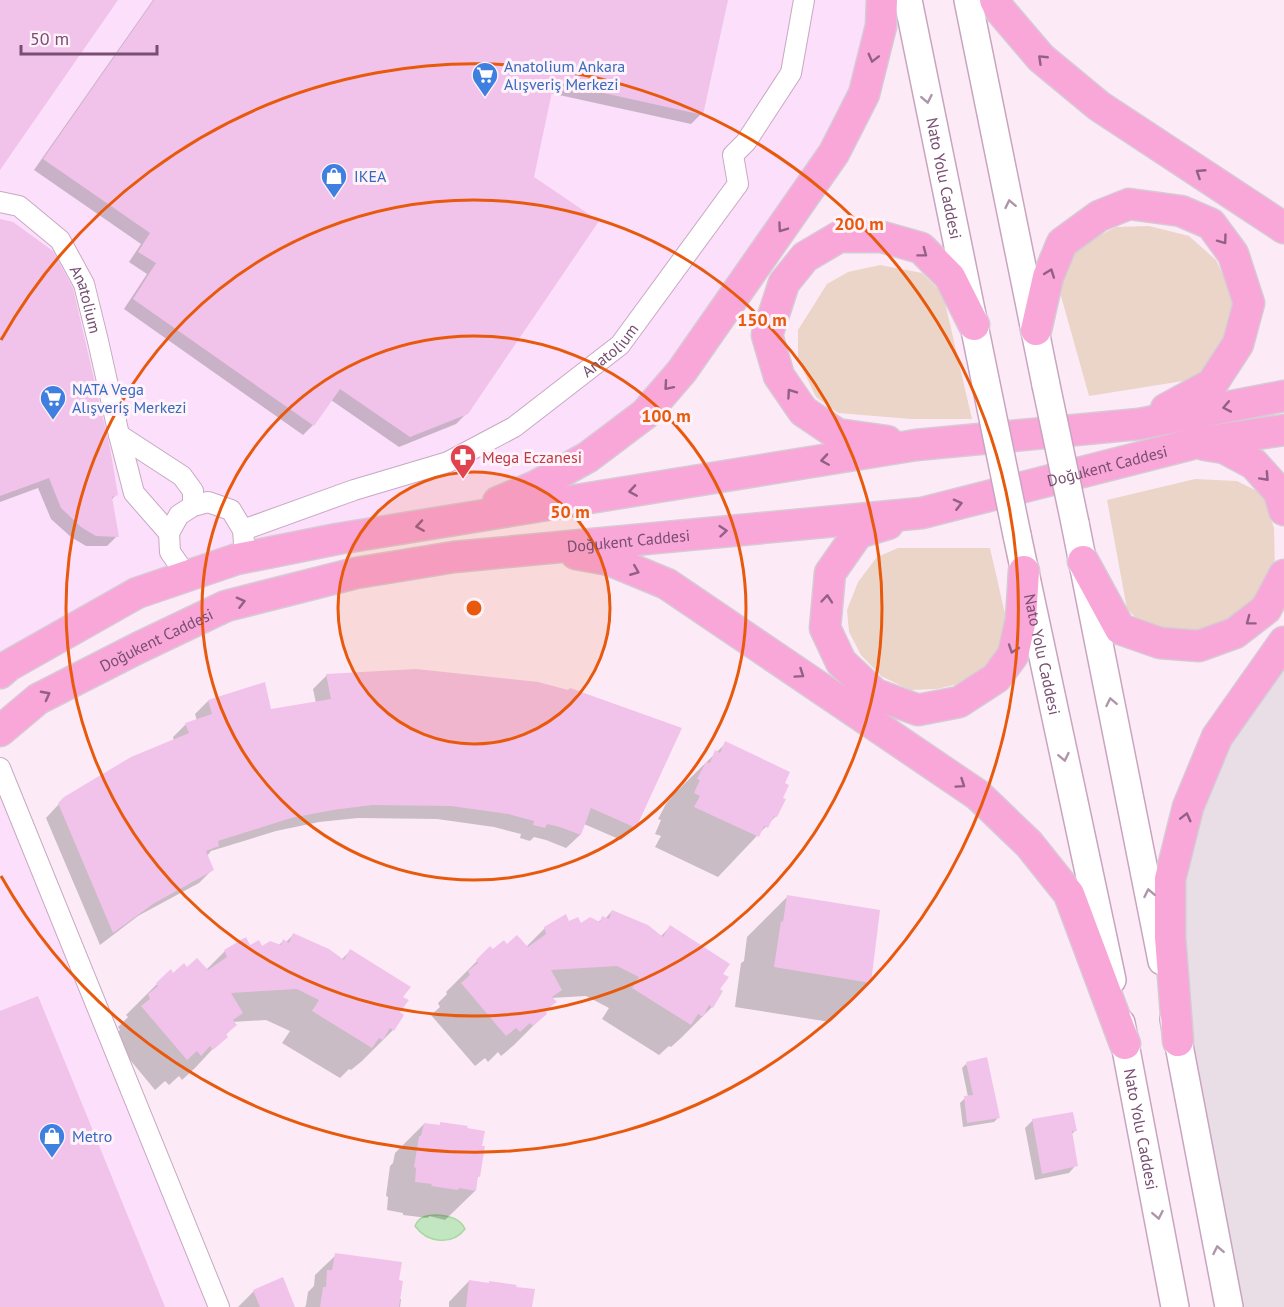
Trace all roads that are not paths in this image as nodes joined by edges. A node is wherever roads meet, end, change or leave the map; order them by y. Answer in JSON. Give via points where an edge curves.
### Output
{"nodes":[{"id":1,"x":804,"y":0,"type":"edge"},
{"id":2,"x":882,"y":0,"type":"edge"},
{"id":3,"x":908,"y":0,"type":"edge"},
{"id":4,"x":968,"y":0,"type":"edge"},
{"id":5,"x":995,"y":0,"type":"edge"},
{"id":6,"x":0,"y":202,"type":"edge"},
{"id":7,"x":1284,"y":228,"type":"edge"},
{"id":8,"x":974,"y":325,"type":"junction"},
{"id":9,"x":1036,"y":330,"type":"junction"},
{"id":10,"x":1284,"y":396,"type":"edge"},
{"id":11,"x":1139,"y":424,"type":"junction"},
{"id":12,"x":1284,"y":430,"type":"edge"},
{"id":13,"x":118,"y":435,"type":"junction"},
{"id":14,"x":1196,"y":443,"type":"junction"},
{"id":15,"x":916,"y":445,"type":"junction"},
{"id":16,"x":193,"y":506,"type":"junction"},
{"id":17,"x":1284,"y":510,"type":"edge"},
{"id":18,"x":922,"y":513,"type":"junction"},
{"id":19,"x":459,"y":520,"type":"junction"},
{"id":20,"x":169,"y":532,"type":"junction"},
{"id":21,"x":244,"y":544,"type":"junction"},
{"id":22,"x":454,"y":557,"type":"junction"},
{"id":23,"x":1083,"y":561,"type":"junction"},
{"id":24,"x":1024,"y":571,"type":"junction"},
{"id":25,"x":1284,"y":575,"type":"edge"},
{"id":26,"x":187,"y":576,"type":"junction"},
{"id":27,"x":1284,"y":642,"type":"edge"},
{"id":28,"x":0,"y":673,"type":"edge"},
{"id":29,"x":0,"y":731,"type":"edge"},
{"id":30,"x":0,"y":768,"type":"edge"},
{"id":31,"x":1178,"y":1041,"type":"junction"},
{"id":32,"x":1125,"y":1044,"type":"junction"},
{"id":33,"x":219,"y":1307,"type":"edge"},
{"id":34,"x":1175,"y":1307,"type":"edge"},
{"id":35,"x":1229,"y":1307,"type":"edge"}],
"edges":[{"from":1,"to":21,"type":"street","name":"Anatolium","via":[[791,73],[747,142],[733,155],[738,184],[620,345],[514,427],[448,462],[354,490]]},
{"from":2,"to":19,"type":"main road","one_way":true,"via":[[881,26],[864,94],[834,153],[682,371],[645,414],[588,458]]},
{"from":3,"to":8,"type":"main road","name":"Nato Yolu Caddesi","one_way":true},
{"from":9,"to":4,"type":"main road","one_way":true},
{"from":7,"to":5,"type":"main road","one_way":true,"via":[[1099,106],[1041,58]]},
{"from":6,"to":13,"type":"street","name":"Anatolium","via":[[19,206],[60,240],[84,284]]},
{"from":15,"to":8,"type":"main road","one_way":true,"via":[[837,434],[803,411],[779,376],[767,334],[784,283],[805,257],[839,237],[882,237],[921,248],[950,277]]},
{"from":8,"to":24,"type":"main road","name":"Nato Yolu Caddesi","bridge":true},
{"from":9,"to":11,"type":"main road","one_way":true,"via":[[1048,277],[1062,243],[1099,216],[1129,204],[1181,211],[1211,224],[1233,254],[1249,303],[1238,344],[1212,384]]},
{"from":9,"to":23,"type":"main road","bridge":true},
{"from":10,"to":11,"type":"main road","name":"Doğukent Caddesi","one_way":true},
{"from":11,"to":15,"type":"main road","name":"Doğukent Caddesi"},
{"from":12,"to":14,"type":"main road","name":"Doğukent Caddesi"},
{"from":13,"to":16,"type":"street","via":[[182,476],[193,491]]},
{"from":13,"to":20,"type":"street","name":"Anatolium","via":[[134,493]]},
{"from":14,"to":17,"type":"main road","one_way":true,"via":[[1224,448],[1254,464],[1279,492]]},
{"from":18,"to":14,"type":"main road","name":"Doğukent Caddesi","one_way":true},
{"from":15,"to":19,"type":"main road","name":"Doğukent Caddesi","one_way":true},
{"from":16,"to":20,"type":"street","via":[[179,515]]},
{"from":16,"to":21,"type":"street","via":[[208,502],[231,510]]},
{"from":22,"to":18,"type":"main road","name":"Doğukent Caddesi","one_way":true},
{"from":24,"to":18,"type":"main road","one_way":true,"via":[[1021,619],[1013,655],[996,678],[959,702],[918,710],[875,694],[840,662],[825,628],[830,573],[858,533]]},
{"from":19,"to":21,"type":"main road","name":"Doğukent Caddesi","one_way":true,"via":[[337,539]]},
{"from":20,"to":26,"type":"street","name":"Anatolium","via":[[170,552]]},
{"from":21,"to":26,"type":"main road","name":"Doğukent Caddesi"},
{"from":29,"to":22,"type":"main road","name":"Doğukent Caddesi","one_way":true,"via":[[38,699],[226,606],[356,573]]},
{"from":22,"to":32,"type":"main road","one_way":true,"via":[[551,550],[609,560],[667,584],[978,795],[1029,844],[1069,894]]},
{"from":25,"to":23,"type":"main road","one_way":true,"via":[[1266,609],[1235,633],[1199,646],[1160,643],[1120,629]]},
{"from":31,"to":23,"type":"main road","one_way":true},
{"from":24,"to":32,"type":"main road","name":"Nato Yolu Caddesi","one_way":true},
{"from":26,"to":28,"type":"main road","name":"Doğukent Caddesi","via":[[137,593]]},
{"from":31,"to":27,"type":"main road","one_way":true,"via":[[1170,879],[1188,807],[1217,737]]},
{"from":30,"to":33,"type":"street"},
{"from":35,"to":31,"type":"main road","one_way":true},
{"from":32,"to":34,"type":"main road","name":"Nato Yolu Caddesi","one_way":true}]}
